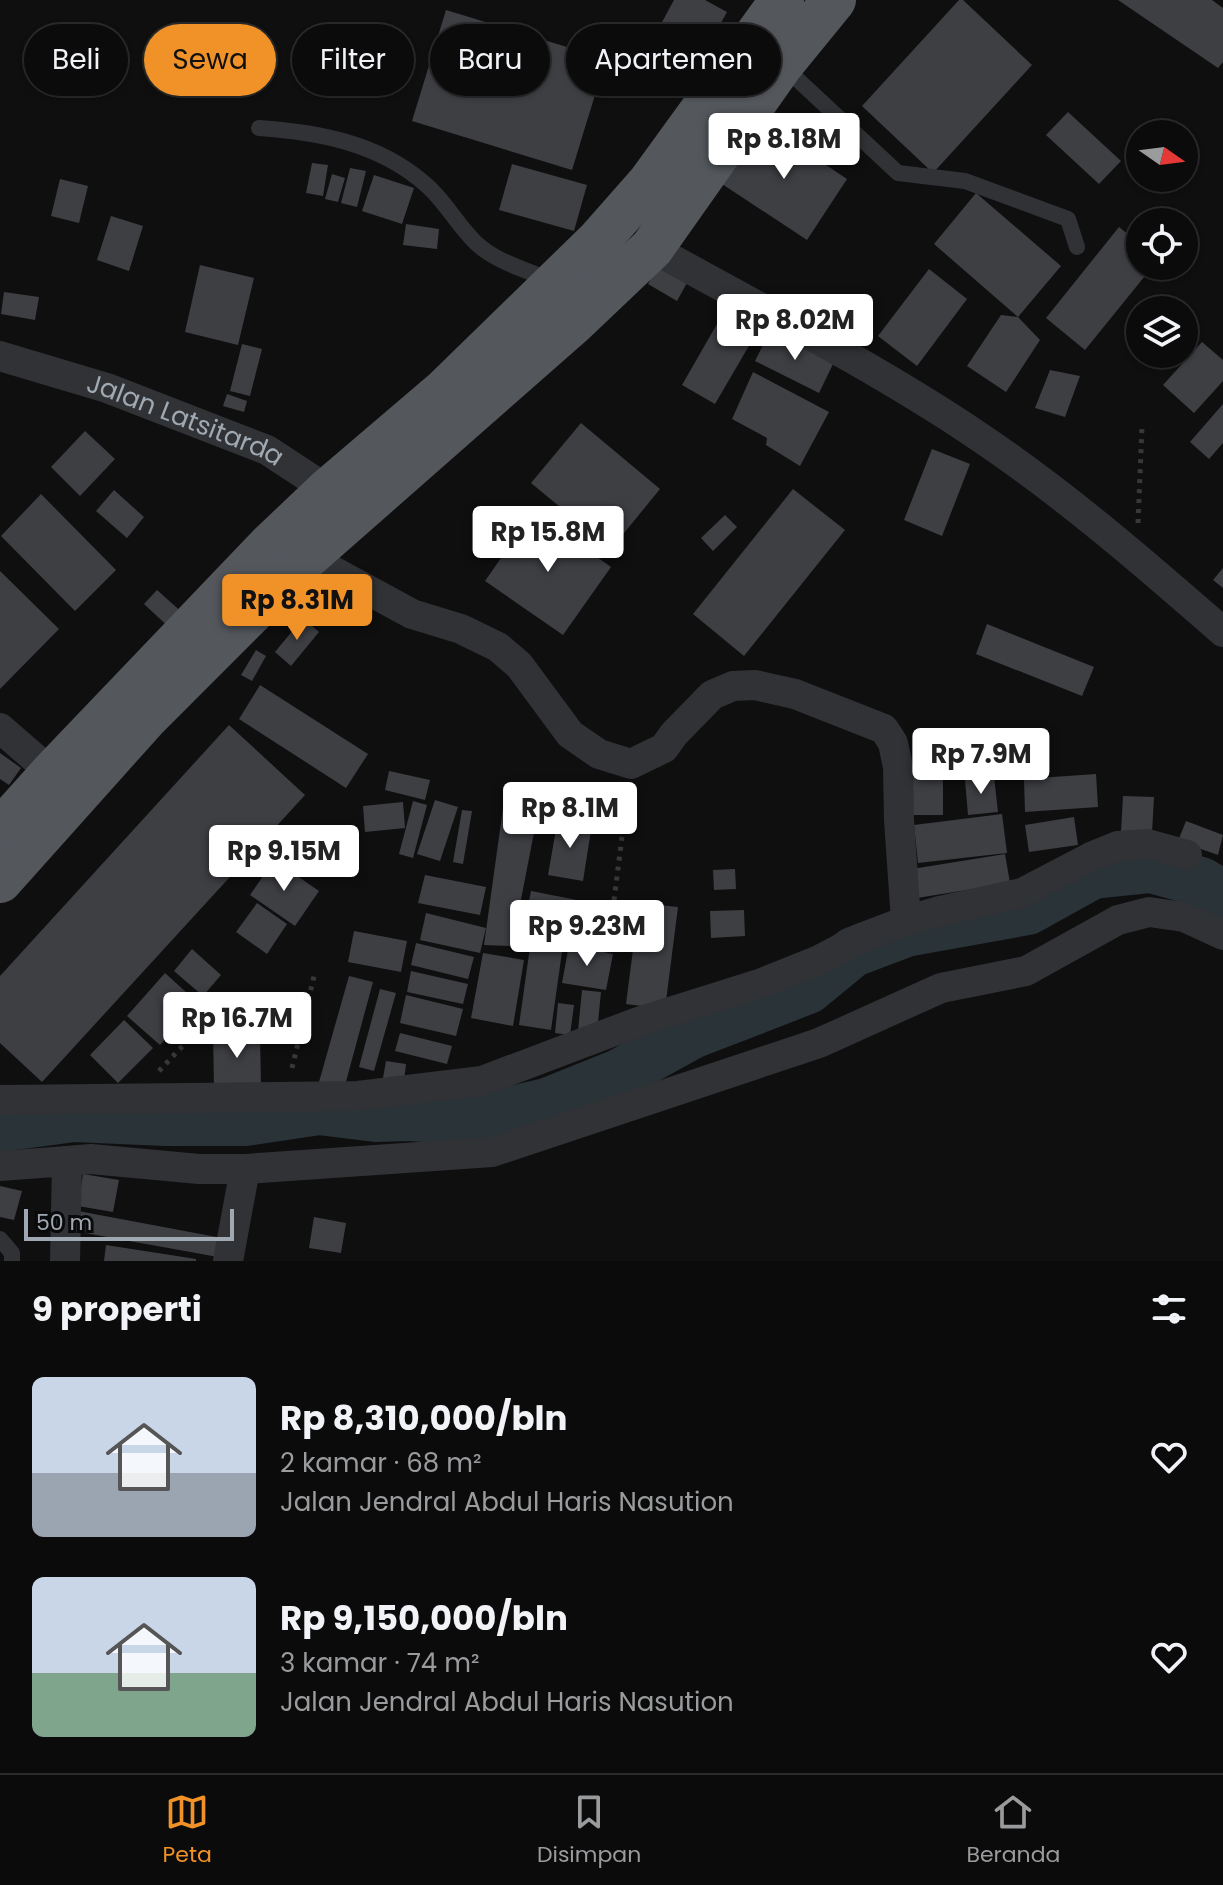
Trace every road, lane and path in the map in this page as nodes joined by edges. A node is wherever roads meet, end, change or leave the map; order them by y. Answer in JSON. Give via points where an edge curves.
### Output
{"nodes":[{"id":1,"x":782,"y":0,"type":"edge"},
{"id":2,"x":834,"y":0,"type":"edge"},
{"id":3,"x":781,"y":65,"type":"joint"},
{"id":4,"x":759,"y":96,"type":"edge"},
{"id":5,"x":259,"y":128,"type":"dead end"},
{"id":6,"x":1077,"y":247,"type":"dead end"},
{"id":7,"x":652,"y":248,"type":"junction"},
{"id":8,"x":557,"y":284,"type":"junction"},
{"id":9,"x":0,"y":356,"type":"edge"},
{"id":10,"x":1142,"y":427,"type":"dead end"},
{"id":11,"x":342,"y":502,"type":"junction"},
{"id":12,"x":1129,"y":550,"type":"junction"},
{"id":13,"x":307,"y":557,"type":"junction"},
{"id":14,"x":1223,"y":632,"type":"edge"},
{"id":15,"x":0,"y":728,"type":"edge"},
{"id":16,"x":631,"y":764,"type":"junction"},
{"id":17,"x":52,"y":773,"type":"junction"},
{"id":18,"x":0,"y":831,"type":"edge"},
{"id":19,"x":1187,"y":855,"type":"dead end"},
{"id":20,"x":0,"y":881,"type":"edge"},
{"id":21,"x":906,"y":921,"type":"junction"},
{"id":22,"x":1223,"y":935,"type":"edge"},
{"id":23,"x":609,"y":940,"type":"dead end"},
{"id":24,"x":315,"y":972,"type":"dead end"},
{"id":25,"x":224,"y":1002,"type":"dead end"},
{"id":26,"x":285,"y":1096,"type":"junction"},
{"id":27,"x":134,"y":1098,"type":"junction"},
{"id":28,"x":0,"y":1100,"type":"edge"},
{"id":29,"x":67,"y":1161,"type":"junction"},
{"id":30,"x":0,"y":1166,"type":"edge"},
{"id":31,"x":245,"y":1169,"type":"junction"},
{"id":32,"x":0,"y":1239,"type":"edge"},
{"id":33,"x":12,"y":1261,"type":"edge"},
{"id":34,"x":65,"y":1261,"type":"edge"},
{"id":35,"x":228,"y":1261,"type":"edge"}],
"edges":[{"from":1,"to":8,"type":"highway","via":[[650,182]]},
{"from":2,"to":3,"type":"highway"},
{"from":3,"to":6,"type":"lane","via":[[898,173],[965,181],[1068,219]]},
{"from":4,"to":7,"type":"highway"},
{"from":5,"to":8,"type":"lane","via":[[350,142],[382,154],[445,202],[485,250]]},
{"from":7,"to":11,"type":"highway","via":[[560,334]]},
{"from":7,"to":12,"type":"street","via":[[903,388],[974,433]]},
{"from":8,"to":11,"type":"highway","via":[[444,391]]},
{"from":9,"to":11,"type":"street","name":"Jalan Latsitarda","via":[[107,388],[267,450]]},
{"from":10,"to":12,"type":"path","via":[[1137,537]]},
{"from":11,"to":13,"type":"highway"},
{"from":11,"to":17,"type":"highway","via":[[270,545]]},
{"from":12,"to":14,"type":"street"},
{"from":13,"to":16,"type":"street","via":[[412,614],[498,647],[519,665],[570,734],[599,754]]},
{"from":13,"to":20,"type":"highway","via":[[145,719]]},
{"from":15,"to":17,"type":"street"},
{"from":16,"to":21,"type":"street","via":[[664,748],[712,695],[733,686],[795,694],[884,729],[898,767]]},
{"from":16,"to":23,"type":"path"},
{"from":17,"to":18,"type":"highway"},
{"from":19,"to":21,"type":"street","via":[[1147,844],[1118,846],[1022,893]]},
{"from":21,"to":26,"type":"street","via":[[762,983],[638,1022],[482,1081],[358,1096]]},
{"from":22,"to":31,"type":"street","via":[[1184,917],[1149,912],[1118,920],[1026,971],[941,988],[819,1043],[492,1152]]},
{"from":24,"to":26,"type":"path"},
{"from":25,"to":27,"type":"path"},
{"from":26,"to":27,"type":"street"},
{"from":27,"to":28,"type":"street"},
{"from":29,"to":30,"type":"street"},
{"from":29,"to":31,"type":"street"},
{"from":29,"to":34,"type":"street"},
{"from":31,"to":35,"type":"street"},
{"from":32,"to":33,"type":"lane"}]}
